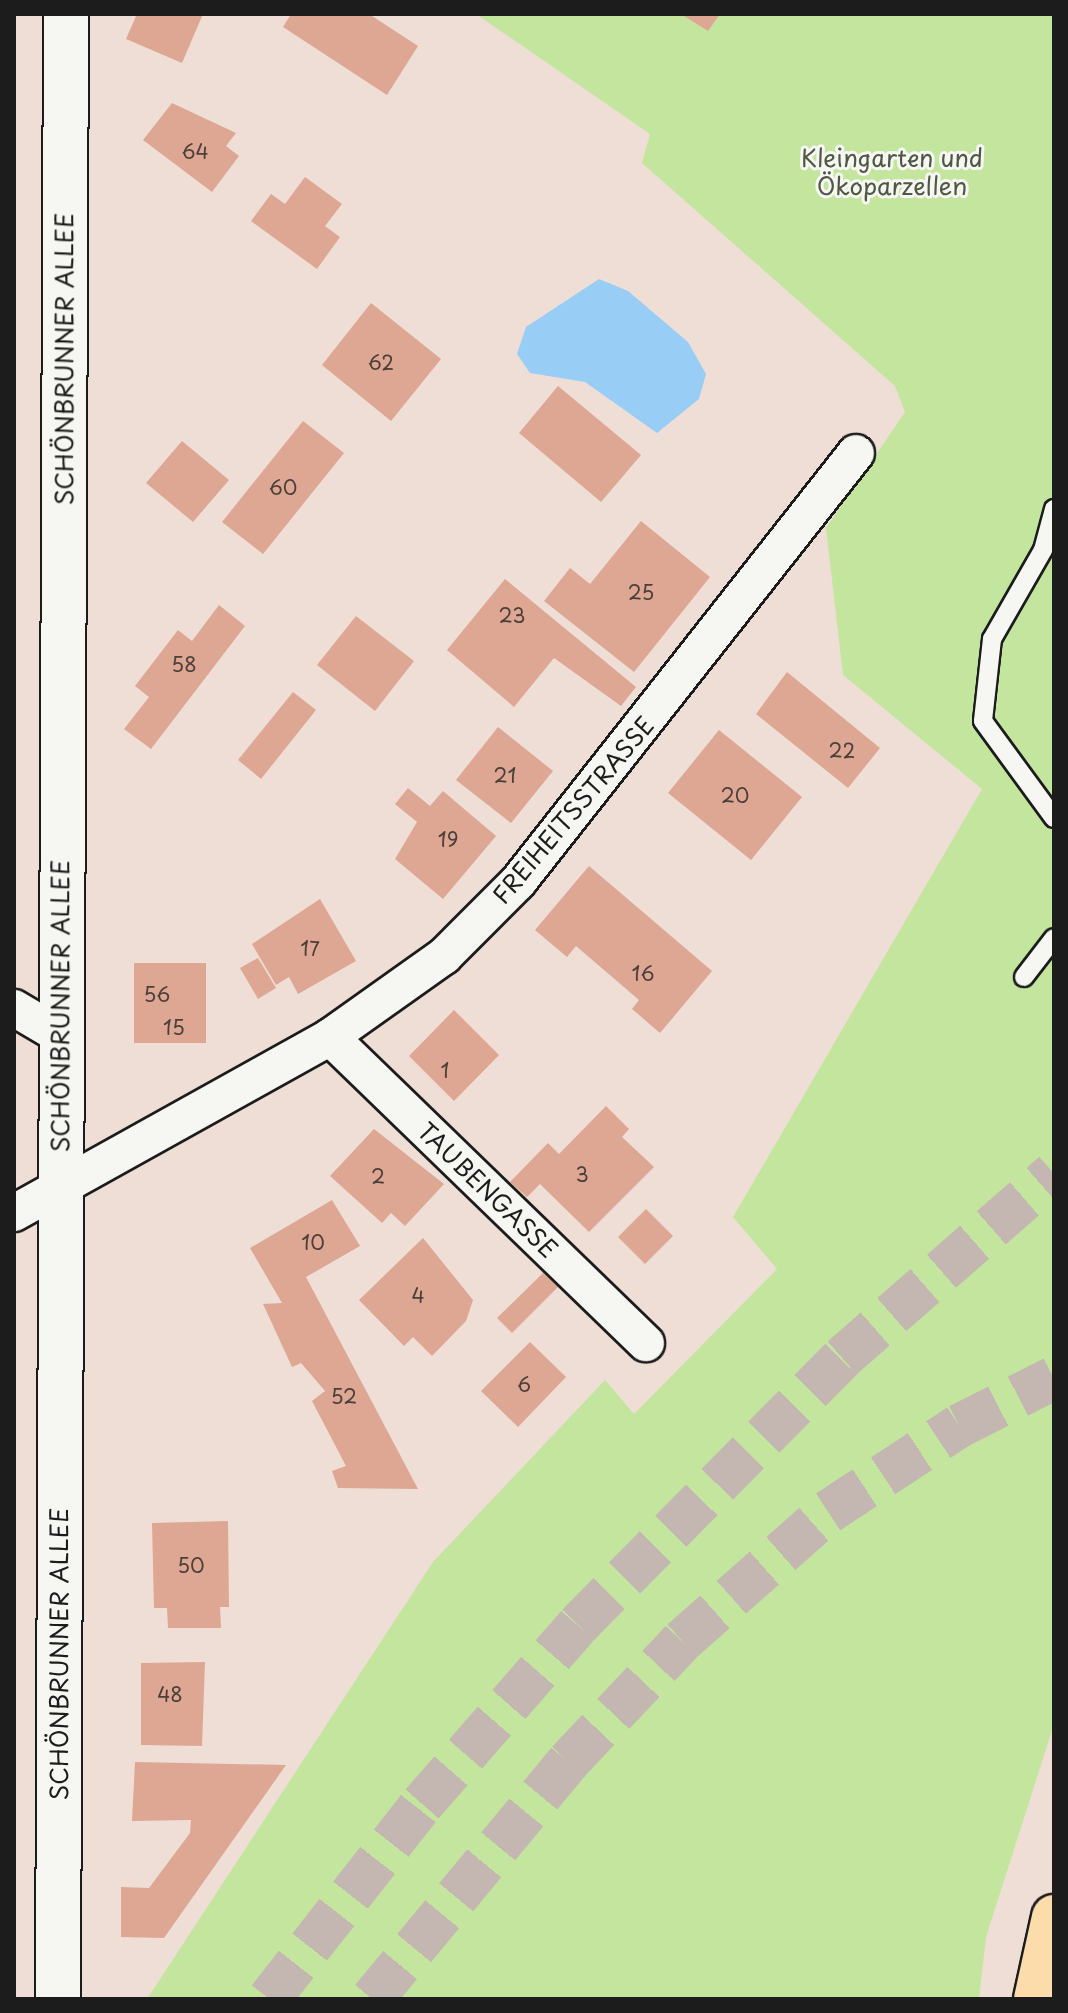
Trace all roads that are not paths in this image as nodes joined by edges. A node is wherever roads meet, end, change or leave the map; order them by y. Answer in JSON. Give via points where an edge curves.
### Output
{"nodes":[{"id":1,"x":66,"y":14,"type":"edge"},
{"id":2,"x":856,"y":453,"type":"dead end"},
{"id":3,"x":1054,"y":509,"type":"edge"},
{"id":4,"x":1054,"y":818,"type":"edge"},
{"id":5,"x":1054,"y":938,"type":"edge"},
{"id":6,"x":1024,"y":977,"type":"dead end"},
{"id":7,"x":14,"y":1008,"type":"edge"},
{"id":8,"x":58,"y":1034,"type":"junction"},
{"id":9,"x":330,"y":1037,"type":"junction"},
{"id":10,"x":61,"y":1183,"type":"junction"},
{"id":11,"x":14,"y":1213,"type":"edge"},
{"id":12,"x":646,"y":1343,"type":"dead end"},
{"id":13,"x":1054,"y":1917,"type":"edge"},
{"id":14,"x":58,"y":1999,"type":"edge"},
{"id":15,"x":1036,"y":1999,"type":"edge"}],
"edges":[{"from":1,"to":8,"type":"main road","name":"SCHÖNBRUNNER ALLEE"},
{"from":2,"to":9,"type":"street","name":"FREIHEITSSTRASSE","via":[[518,882],[444,956]]},
{"from":3,"to":4,"type":"lane","via":[[1043,550],[992,639],[983,721]]},
{"from":5,"to":6,"type":"lane"},
{"from":7,"to":8,"type":"street"},
{"from":8,"to":10,"type":"main road","name":"SCHÖNBRUNNER ALLEE"},
{"from":9,"to":10,"type":"street","name":"FREIHEITSSTRASSE"},
{"from":9,"to":12,"type":"street","name":"TAUBENGASSE"},
{"from":10,"to":11,"type":"street","name":"FREIHEITSSTRASSE"},
{"from":10,"to":14,"type":"main road","name":"SCHÖNBRUNNER ALLEE"},
{"from":13,"to":15,"type":"highway"}]}
